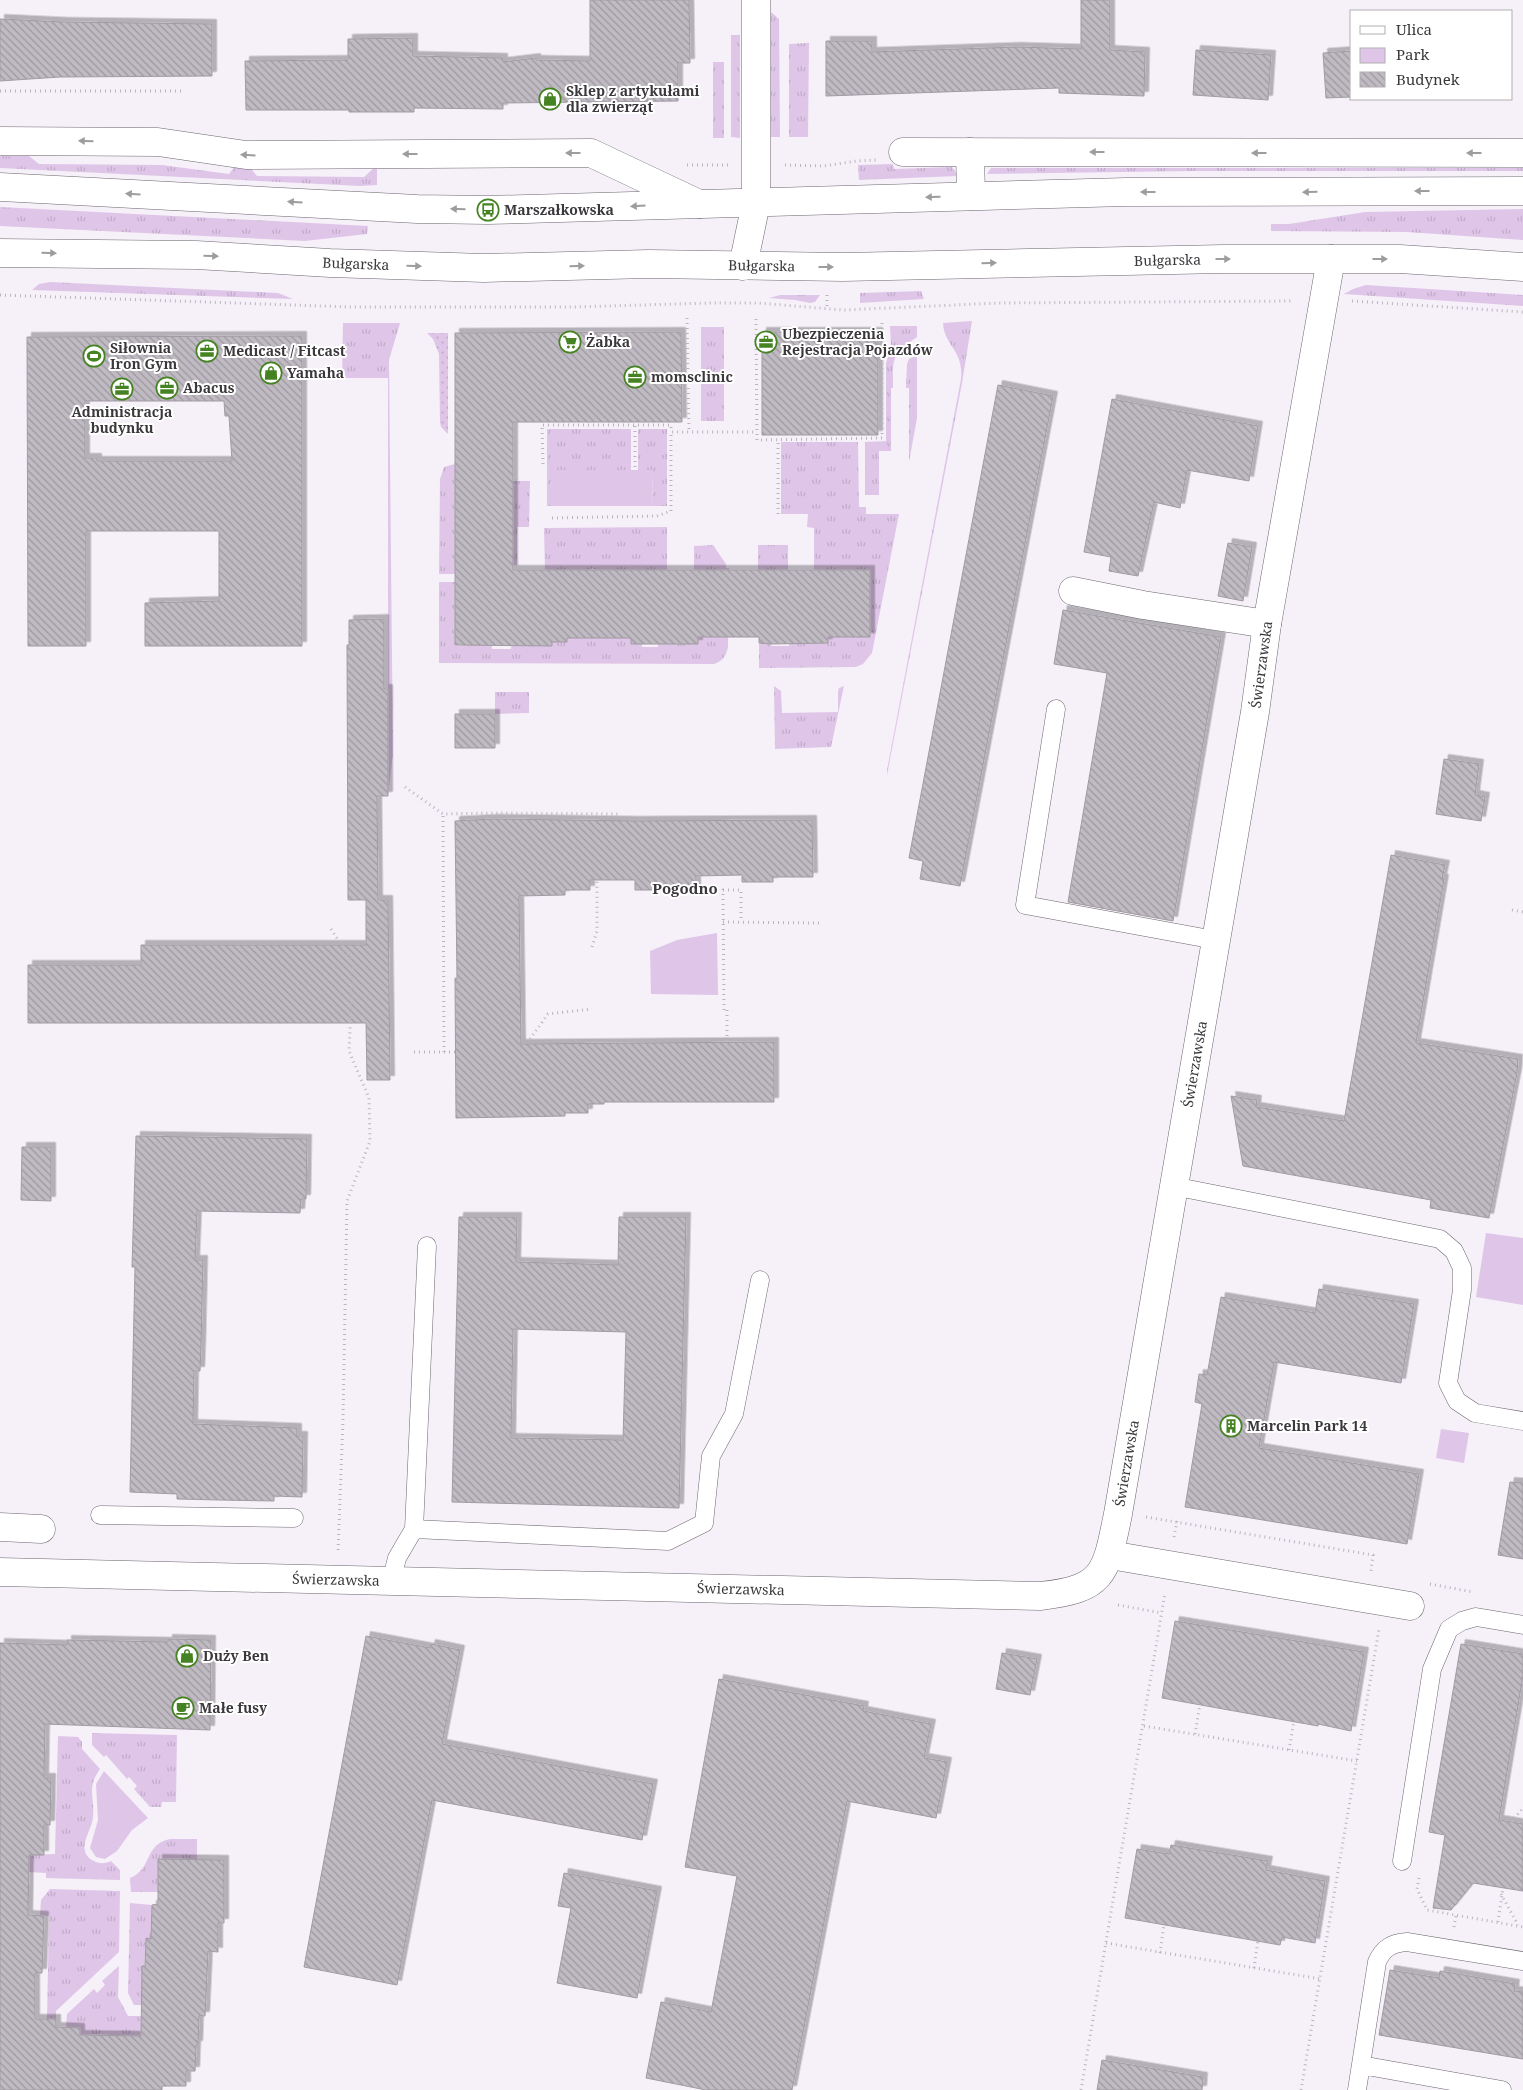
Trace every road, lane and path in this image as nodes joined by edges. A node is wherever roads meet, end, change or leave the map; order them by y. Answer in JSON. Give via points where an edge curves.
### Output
{"nodes":[{"id":1,"x":756,"y":0,"type":"edge"},
{"id":2,"x":0,"y":91,"type":"edge"},
{"id":3,"x":184,"y":91,"type":"dead end"},
{"id":4,"x":0,"y":141,"type":"edge"},
{"id":5,"x":903,"y":152,"type":"joint"},
{"id":6,"x":970,"y":152,"type":"junction"},
{"id":7,"x":1523,"y":153,"type":"edge"},
{"id":8,"x":779,"y":165,"type":"dead end"},
{"id":9,"x":0,"y":187,"type":"edge"},
{"id":10,"x":1523,"y":191,"type":"edge"},
{"id":11,"x":971,"y":196,"type":"junction"},
{"id":12,"x":756,"y":203,"type":"junction"},
{"id":13,"x":699,"y":204,"type":"junction"},
{"id":14,"x":0,"y":253,"type":"edge"},
{"id":15,"x":1331,"y":259,"type":"junction"},
{"id":16,"x":743,"y":266,"type":"junction"},
{"id":17,"x":1523,"y":267,"type":"edge"},
{"id":18,"x":826,"y":290,"type":"dead end"},
{"id":19,"x":0,"y":295,"type":"edge"},
{"id":20,"x":1299,"y":301,"type":"dead end"},
{"id":21,"x":1348,"y":301,"type":"dead end"},
{"id":22,"x":827,"y":308,"type":"junction"},
{"id":23,"x":1523,"y":312,"type":"edge"},
{"id":24,"x":687,"y":318,"type":"dead end"},
{"id":25,"x":756,"y":319,"type":"dead end"},
{"id":26,"x":882,"y":319,"type":"dead end"},
{"id":27,"x":635,"y":425,"type":"junction"},
{"id":28,"x":670,"y":432,"type":"junction"},
{"id":29,"x":689,"y":432,"type":"junction"},
{"id":30,"x":757,"y":432,"type":"junction"},
{"id":31,"x":778,"y":439,"type":"junction"},
{"id":32,"x":543,"y":464,"type":"dead end"},
{"id":33,"x":634,"y":467,"type":"dead end"},
{"id":34,"x":778,"y":514,"type":"dead end"},
{"id":35,"x":552,"y":518,"type":"dead end"},
{"id":36,"x":1073,"y":591,"type":"dead end"},
{"id":37,"x":1267,"y":624,"type":"junction"},
{"id":38,"x":1056,"y":709,"type":"dead end"},
{"id":39,"x":405,"y":787,"type":"dead end"},
{"id":40,"x":443,"y":814,"type":"junction"},
{"id":41,"x":620,"y":814,"type":"dead end"},
{"id":42,"x":597,"y":880,"type":"dead end"},
{"id":43,"x":1512,"y":910,"type":"dead end"},
{"id":44,"x":1523,"y":912,"type":"edge"},
{"id":45,"x":723,"y":922,"type":"junction"},
{"id":46,"x":741,"y":922,"type":"junction"},
{"id":47,"x":820,"y":923,"type":"dead end"},
{"id":48,"x":330,"y":929,"type":"dead end"},
{"id":49,"x":1215,"y":940,"type":"junction"},
{"id":50,"x":592,"y":946,"type":"dead end"},
{"id":51,"x":592,"y":1009,"type":"dead end"},
{"id":52,"x":530,"y":1038,"type":"dead end"},
{"id":53,"x":727,"y":1042,"type":"dead end"},
{"id":54,"x":414,"y":1052,"type":"dead end"},
{"id":55,"x":444,"y":1052,"type":"junction"},
{"id":56,"x":456,"y":1052,"type":"dead end"},
{"id":57,"x":1173,"y":1186,"type":"junction"},
{"id":58,"x":427,"y":1246,"type":"dead end"},
{"id":59,"x":760,"y":1280,"type":"dead end"},
{"id":60,"x":1523,"y":1421,"type":"edge"},
{"id":61,"x":1118,"y":1514,"type":"junction"},
{"id":62,"x":100,"y":1515,"type":"dead end"},
{"id":63,"x":294,"y":1518,"type":"dead end"},
{"id":64,"x":1177,"y":1521,"type":"junction"},
{"id":65,"x":0,"y":1527,"type":"edge"},
{"id":66,"x":414,"y":1528,"type":"junction"},
{"id":67,"x":41,"y":1529,"type":"dead end"},
{"id":68,"x":1110,"y":1555,"type":"junction"},
{"id":69,"x":1170,"y":1565,"type":"junction"},
{"id":70,"x":0,"y":1572,"type":"edge"},
{"id":71,"x":336,"y":1580,"type":"junction"},
{"id":72,"x":391,"y":1582,"type":"junction"},
{"id":73,"x":1479,"y":1593,"type":"dead end"},
{"id":74,"x":1416,"y":1595,"type":"joint"},
{"id":75,"x":1384,"y":1602,"type":"junction"},
{"id":76,"x":1118,"y":1605,"type":"dead end"},
{"id":77,"x":1162,"y":1613,"type":"junction"},
{"id":78,"x":1523,"y":1625,"type":"edge"},
{"id":79,"x":1200,"y":1704,"type":"dead end"},
{"id":80,"x":1294,"y":1721,"type":"dead end"},
{"id":81,"x":1143,"y":1726,"type":"junction"},
{"id":82,"x":1195,"y":1734,"type":"junction"},
{"id":83,"x":1289,"y":1750,"type":"junction"},
{"id":84,"x":1358,"y":1761,"type":"junction"},
{"id":85,"x":1523,"y":1808,"type":"edge"},
{"id":86,"x":1511,"y":1822,"type":"dead end"},
{"id":87,"x":1402,"y":1861,"type":"dead end"},
{"id":88,"x":1420,"y":1870,"type":"dead end"},
{"id":89,"x":1503,"y":1888,"type":"dead end"},
{"id":90,"x":1502,"y":1894,"type":"junction"},
{"id":91,"x":1498,"y":1922,"type":"junction"},
{"id":92,"x":1164,"y":1924,"type":"dead end"},
{"id":93,"x":1521,"y":1926,"type":"edge"},
{"id":94,"x":1258,"y":1940,"type":"dead end"},
{"id":95,"x":1106,"y":1943,"type":"junction"},
{"id":96,"x":1160,"y":1953,"type":"junction"},
{"id":97,"x":1523,"y":1961,"type":"edge"},
{"id":98,"x":1254,"y":1968,"type":"junction"},
{"id":99,"x":1321,"y":1979,"type":"junction"},
{"id":100,"x":1361,"y":2065,"type":"junction"},
{"id":101,"x":1082,"y":2090,"type":"edge"},
{"id":102,"x":1302,"y":2090,"type":"edge"},
{"id":103,"x":1357,"y":2090,"type":"edge"},
{"id":104,"x":1502,"y":2090,"type":"edge"}],
"edges":[{"from":1,"to":12,"type":"street"},
{"from":2,"to":3,"type":"path"},
{"from":13,"to":4,"type":"street","one_way":true,"via":[[591,153],[246,155],[158,142]]},
{"from":5,"to":6,"type":"street"},
{"from":5,"to":8,"type":"path","via":[[887,159],[824,166]]},
{"from":7,"to":6,"type":"street","one_way":true},
{"from":6,"to":11,"type":"street"},
{"from":13,"to":9,"type":"street","one_way":true,"via":[[417,208]]},
{"from":10,"to":11,"type":"street","one_way":true,"via":[[1126,192]]},
{"from":11,"to":12,"type":"street","one_way":true},
{"from":12,"to":13,"type":"street"},
{"from":12,"to":16,"type":"street"},
{"from":14,"to":16,"type":"street","name":"Bułgarska","one_way":true,"via":[[196,255],[430,267]]},
{"from":16,"to":15,"type":"street","name":"Bułgarska","one_way":true},
{"from":15,"to":17,"type":"street","name":"Bułgarska","one_way":true,"via":[[1400,259]]},
{"from":15,"to":37,"type":"street","name":"Świerzawska"},
{"from":18,"to":22,"type":"path"},
{"from":19,"to":22,"type":"path","via":[[351,306],[572,307],[758,303]]},
{"from":20,"to":22,"type":"path","via":[[1128,301]]},
{"from":21,"to":23,"type":"path"},
{"from":24,"to":29,"type":"path"},
{"from":25,"to":30,"type":"path"},
{"from":26,"to":31,"type":"path","via":[[882,438]]},
{"from":27,"to":28,"type":"path","via":[[670,425]]},
{"from":27,"to":32,"type":"path","via":[[542,425]]},
{"from":27,"to":33,"type":"path"},
{"from":28,"to":29,"type":"path"},
{"from":28,"to":35,"type":"path","via":[[671,511],[657,516]]},
{"from":29,"to":30,"type":"path"},
{"from":30,"to":31,"type":"path","via":[[756,440]]},
{"from":31,"to":34,"type":"path"},
{"from":36,"to":37,"type":"street"},
{"from":37,"to":49,"type":"street","name":"Świerzawska"},
{"from":38,"to":49,"type":"lane","via":[[1025,905]]},
{"from":39,"to":40,"type":"path"},
{"from":40,"to":41,"type":"path"},
{"from":40,"to":55,"type":"path"},
{"from":42,"to":50,"type":"path","via":[[597,931]]},
{"from":43,"to":44,"type":"path"},
{"from":45,"to":46,"type":"path"},
{"from":45,"to":46,"type":"path","via":[[723,890],[741,890]]},
{"from":45,"to":53,"type":"path"},
{"from":46,"to":47,"type":"path"},
{"from":48,"to":71,"type":"path","via":[[353,963],[349,1051],[369,1098],[370,1141],[347,1201]]},
{"from":49,"to":57,"type":"street","name":"Świerzawska"},
{"from":51,"to":52,"type":"path","via":[[548,1014]]},
{"from":54,"to":55,"type":"path"},
{"from":55,"to":56,"type":"path"},
{"from":57,"to":60,"type":"lane","via":[[1440,1238],[1454,1251],[1462,1268],[1462,1290],[1448,1383],[1457,1401],[1475,1413]]},
{"from":57,"to":61,"type":"street","name":"Świerzawska"},
{"from":58,"to":66,"type":"lane"},
{"from":59,"to":66,"type":"lane","via":[[734,1414],[711,1456],[704,1523],[668,1541]]},
{"from":61,"to":64,"type":"path"},
{"from":61,"to":68,"type":"street","name":"Świerzawska"},
{"from":62,"to":63,"type":"lane"},
{"from":64,"to":69,"type":"path"},
{"from":64,"to":75,"type":"path","via":[[1373,1555],[1370,1574],[1393,1578]]},
{"from":65,"to":67,"type":"street"},
{"from":66,"to":72,"type":"lane","via":[[396,1558]]},
{"from":68,"to":69,"type":"street"},
{"from":68,"to":72,"type":"street","name":"Świerzawska","via":[[1103,1572],[1092,1582],[1060,1594],[1040,1596]]},
{"from":69,"to":75,"type":"street"},
{"from":69,"to":77,"type":"path"},
{"from":70,"to":71,"type":"street","name":"Świerzawska"},
{"from":71,"to":72,"type":"street","name":"Świerzawska"},
{"from":73,"to":74,"type":"path"},
{"from":74,"to":75,"type":"street"},
{"from":75,"to":84,"type":"path"},
{"from":76,"to":77,"type":"path"},
{"from":77,"to":81,"type":"path"},
{"from":78,"to":87,"type":"lane","via":[[1476,1617],[1462,1620],[1449,1629],[1432,1669]]},
{"from":79,"to":82,"type":"path"},
{"from":80,"to":83,"type":"path"},
{"from":81,"to":82,"type":"path"},
{"from":81,"to":95,"type":"path"},
{"from":82,"to":83,"type":"path"},
{"from":83,"to":84,"type":"path"},
{"from":84,"to":99,"type":"path"},
{"from":85,"to":86,"type":"path"},
{"from":88,"to":91,"type":"path","via":[[1417,1889],[1427,1910]]},
{"from":89,"to":90,"type":"path"},
{"from":90,"to":91,"type":"path"},
{"from":90,"to":93,"type":"path"},
{"from":91,"to":93,"type":"path"},
{"from":92,"to":96,"type":"path"},
{"from":94,"to":98,"type":"path"},
{"from":95,"to":96,"type":"path"},
{"from":95,"to":101,"type":"path"},
{"from":96,"to":98,"type":"path"},
{"from":97,"to":100,"type":"lane","via":[[1407,1942],[1388,1947],[1381,1952],[1377,1962]]},
{"from":98,"to":99,"type":"path"},
{"from":99,"to":102,"type":"path"},
{"from":100,"to":103,"type":"lane"},
{"from":100,"to":104,"type":"lane"}]}
